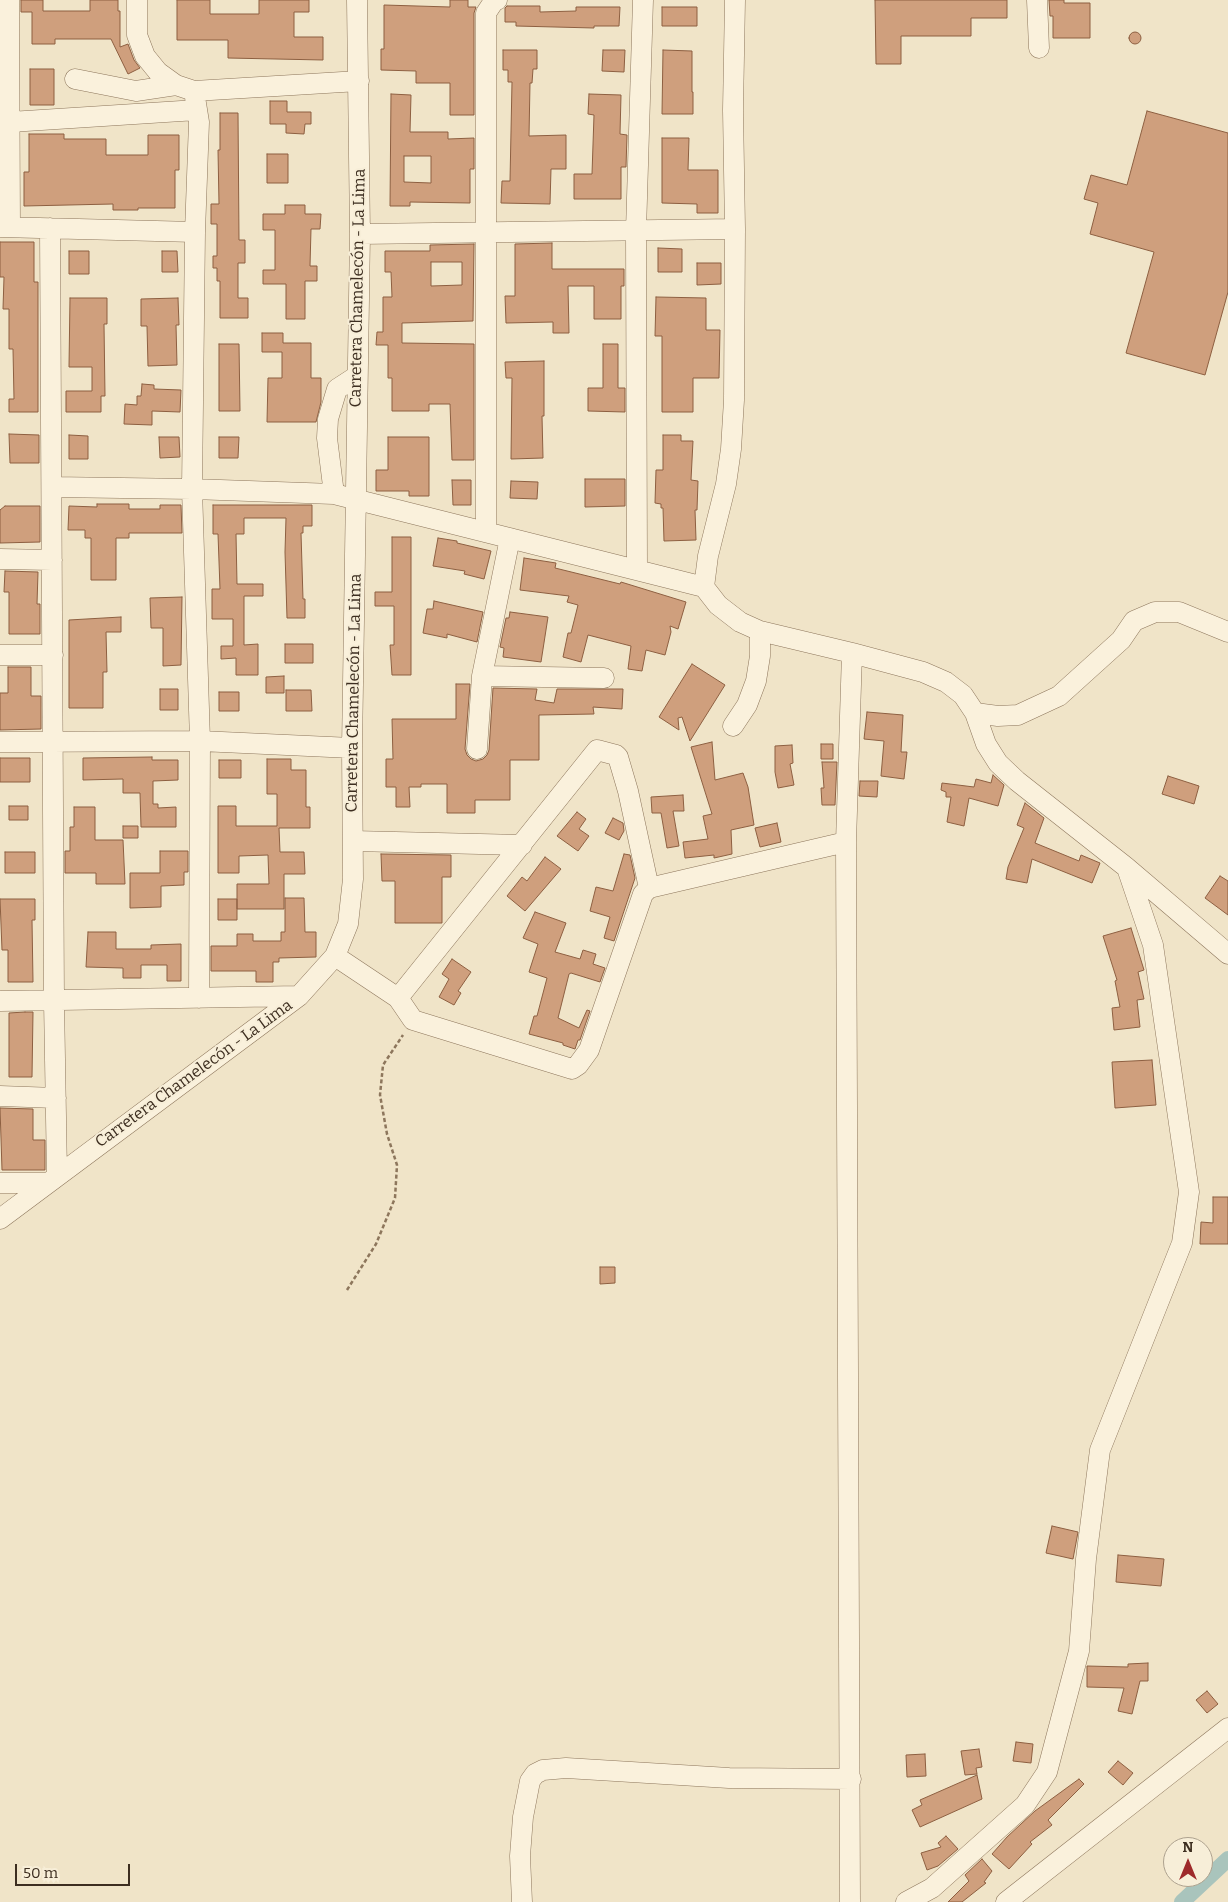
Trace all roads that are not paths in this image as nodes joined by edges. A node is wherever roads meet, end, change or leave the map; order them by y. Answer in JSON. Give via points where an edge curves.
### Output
{"nodes":[{"id":1,"x":9,"y":0,"type":"edge"},
{"id":2,"x":137,"y":0,"type":"edge"},
{"id":3,"x":357,"y":0,"type":"edge"},
{"id":4,"x":497,"y":0,"type":"edge"},
{"id":5,"x":642,"y":0,"type":"edge"},
{"id":6,"x":735,"y":0,"type":"edge"},
{"id":7,"x":1037,"y":0,"type":"edge"},
{"id":8,"x":4,"y":27,"type":"edge"},
{"id":9,"x":1039,"y":48,"type":"dead end"},
{"id":10,"x":75,"y":79,"type":"dead end"},
{"id":11,"x":359,"y":81,"type":"junction"},
{"id":12,"x":189,"y":95,"type":"junction"},
{"id":13,"x":10,"y":122,"type":"junction"},
{"id":14,"x":5,"y":227,"type":"edge"},
{"id":15,"x":50,"y":228,"type":"junction"},
{"id":16,"x":735,"y":229,"type":"junction"},
{"id":17,"x":636,"y":231,"type":"junction"},
{"id":18,"x":195,"y":232,"type":"junction"},
{"id":19,"x":485,"y":233,"type":"junction"},
{"id":20,"x":360,"y":234,"type":"junction"},
{"id":21,"x":357,"y":376,"type":"junction"},
{"id":22,"x":52,"y":487,"type":"junction"},
{"id":23,"x":192,"y":489,"type":"junction"},
{"id":24,"x":334,"y":494,"type":"junction"},
{"id":25,"x":357,"y":500,"type":"junction"},
{"id":26,"x":486,"y":532,"type":"junction"},
{"id":27,"x":510,"y":538,"type":"junction"},
{"id":28,"x":0,"y":559,"type":"edge"},
{"id":29,"x":52,"y":560,"type":"junction"},
{"id":30,"x":637,"y":570,"type":"junction"},
{"id":31,"x":704,"y":587,"type":"junction"},
{"id":32,"x":760,"y":631,"type":"junction"},
{"id":33,"x":1228,"y":632,"type":"edge"},
{"id":34,"x":852,"y":652,"type":"junction"},
{"id":35,"x":0,"y":655,"type":"edge"},
{"id":36,"x":52,"y":655,"type":"junction"},
{"id":37,"x":482,"y":676,"type":"junction"},
{"id":38,"x":604,"y":678,"type":"dead end"},
{"id":39,"x":975,"y":713,"type":"junction"},
{"id":40,"x":733,"y":726,"type":"dead end"},
{"id":41,"x":200,"y":741,"type":"junction"},
{"id":42,"x":0,"y":742,"type":"edge"},
{"id":43,"x":53,"y":742,"type":"junction"},
{"id":44,"x":352,"y":748,"type":"junction"},
{"id":45,"x":477,"y":749,"type":"dead end"},
{"id":46,"x":353,"y":842,"type":"junction"},
{"id":47,"x":846,"y":842,"type":"junction"},
{"id":48,"x":522,"y":845,"type":"junction"},
{"id":49,"x":1126,"y":867,"type":"junction"},
{"id":50,"x":649,"y":888,"type":"junction"},
{"id":51,"x":1228,"y":954,"type":"edge"},
{"id":52,"x":335,"y":956,"type":"junction"},
{"id":53,"x":299,"y":996,"type":"junction"},
{"id":54,"x":199,"y":998,"type":"junction"},
{"id":55,"x":398,"y":998,"type":"junction"},
{"id":56,"x":0,"y":1001,"type":"edge"},
{"id":57,"x":54,"y":1001,"type":"junction"},
{"id":58,"x":0,"y":1096,"type":"edge"},
{"id":59,"x":56,"y":1098,"type":"junction"},
{"id":60,"x":52,"y":1179,"type":"junction"},
{"id":61,"x":0,"y":1182,"type":"edge"},
{"id":62,"x":0,"y":1219,"type":"edge"},
{"id":63,"x":1228,"y":1728,"type":"edge"},
{"id":64,"x":851,"y":1779,"type":"junction"},
{"id":65,"x":522,"y":1902,"type":"edge"},
{"id":66,"x":850,"y":1902,"type":"edge"},
{"id":67,"x":906,"y":1902,"type":"edge"},
{"id":68,"x":1006,"y":1902,"type":"edge"}],
"edges":[{"from":1,"to":8,"type":"street"},
{"from":2,"to":12,"type":"street","via":[[137,35],[145,56],[158,72]]},
{"from":3,"to":11,"type":"street","name":"Carretera Chamelecón - La Lima"},
{"from":4,"to":19,"type":"street","via":[[486,14]]},
{"from":5,"to":17,"type":"street"},
{"from":6,"to":16,"type":"street"},
{"from":7,"to":9,"type":"street"},
{"from":8,"to":13,"type":"street"},
{"from":10,"to":12,"type":"street","via":[[136,91]]},
{"from":11,"to":12,"type":"street"},
{"from":11,"to":20,"type":"street","name":"Carretera Chamelecón - La Lima"},
{"from":12,"to":13,"type":"street"},
{"from":12,"to":18,"type":"street","via":[[199,122]]},
{"from":13,"to":14,"type":"street"},
{"from":14,"to":15,"type":"street"},
{"from":15,"to":18,"type":"street"},
{"from":15,"to":22,"type":"street"},
{"from":16,"to":17,"type":"street"},
{"from":16,"to":31,"type":"street","via":[[731,449]]},
{"from":17,"to":19,"type":"street"},
{"from":17,"to":30,"type":"street"},
{"from":18,"to":23,"type":"street"},
{"from":19,"to":20,"type":"street"},
{"from":19,"to":26,"type":"street"},
{"from":20,"to":21,"type":"street","name":"Carretera Chamelecón - La Lima"},
{"from":21,"to":24,"type":"street","via":[[337,389],[328,419],[327,438]]},
{"from":21,"to":25,"type":"street","name":"Carretera Chamelecón - La Lima"},
{"from":22,"to":23,"type":"street"},
{"from":22,"to":29,"type":"street"},
{"from":23,"to":24,"type":"street"},
{"from":23,"to":41,"type":"street"},
{"from":24,"to":25,"type":"street"},
{"from":25,"to":26,"type":"street"},
{"from":25,"to":44,"type":"street","name":"Carretera Chamelecón - La Lima"},
{"from":26,"to":27,"type":"street"},
{"from":27,"to":30,"type":"street"},
{"from":27,"to":37,"type":"street"},
{"from":28,"to":29,"type":"street"},
{"from":29,"to":36,"type":"street"},
{"from":30,"to":31,"type":"street"},
{"from":31,"to":32,"type":"street","via":[[718,605],[740,622]]},
{"from":32,"to":34,"type":"street"},
{"from":32,"to":40,"type":"street","via":[[756,681]]},
{"from":33,"to":39,"type":"street","via":[[1179,612],[1155,612],[1134,621],[1121,640],[1060,696],[1018,715]]},
{"from":34,"to":39,"type":"street","via":[[923,672],[946,682],[963,696]]},
{"from":34,"to":47,"type":"street"},
{"from":35,"to":36,"type":"street"},
{"from":36,"to":43,"type":"street"},
{"from":37,"to":38,"type":"street"},
{"from":37,"to":45,"type":"street"},
{"from":39,"to":49,"type":"street","via":[[986,744],[998,763]]},
{"from":41,"to":43,"type":"street"},
{"from":41,"to":44,"type":"street"},
{"from":41,"to":54,"type":"street"},
{"from":42,"to":43,"type":"street"},
{"from":43,"to":57,"type":"street"},
{"from":44,"to":46,"type":"street","name":"Carretera Chamelecón - La Lima"},
{"from":46,"to":48,"type":"street"},
{"from":46,"to":52,"type":"street","name":"Carretera Chamelecón - La Lima","via":[[348,924]]},
{"from":47,"to":50,"type":"street"},
{"from":47,"to":64,"type":"street"},
{"from":48,"to":50,"type":"street","via":[[597,750],[616,755],[628,791]]},
{"from":48,"to":55,"type":"street"},
{"from":49,"to":51,"type":"street"},
{"from":49,"to":67,"type":"street","via":[[1153,945],[1189,1192],[1182,1243],[1100,1450],[1086,1559],[1079,1650],[1047,1772],[1025,1805],[932,1888]]},
{"from":50,"to":55,"type":"street","via":[[643,894],[589,1050],[572,1069],[413,1020]]},
{"from":52,"to":53,"type":"street","name":"Carretera Chamelecón - La Lima"},
{"from":52,"to":55,"type":"street"},
{"from":53,"to":54,"type":"street"},
{"from":53,"to":60,"type":"street","name":"Carretera Chamelecón - La Lima"},
{"from":54,"to":57,"type":"street"},
{"from":56,"to":57,"type":"street"},
{"from":57,"to":59,"type":"street"},
{"from":58,"to":59,"type":"street"},
{"from":59,"to":60,"type":"street"},
{"from":60,"to":61,"type":"street"},
{"from":60,"to":62,"type":"street","name":"Carretera Chamelecón - La Lima"},
{"from":63,"to":68,"type":"street"},
{"from":64,"to":65,"type":"street","via":[[729,1778],[566,1768],[544,1770],[530,1781],[523,1817],[520,1856]]},
{"from":64,"to":66,"type":"street"}]}
